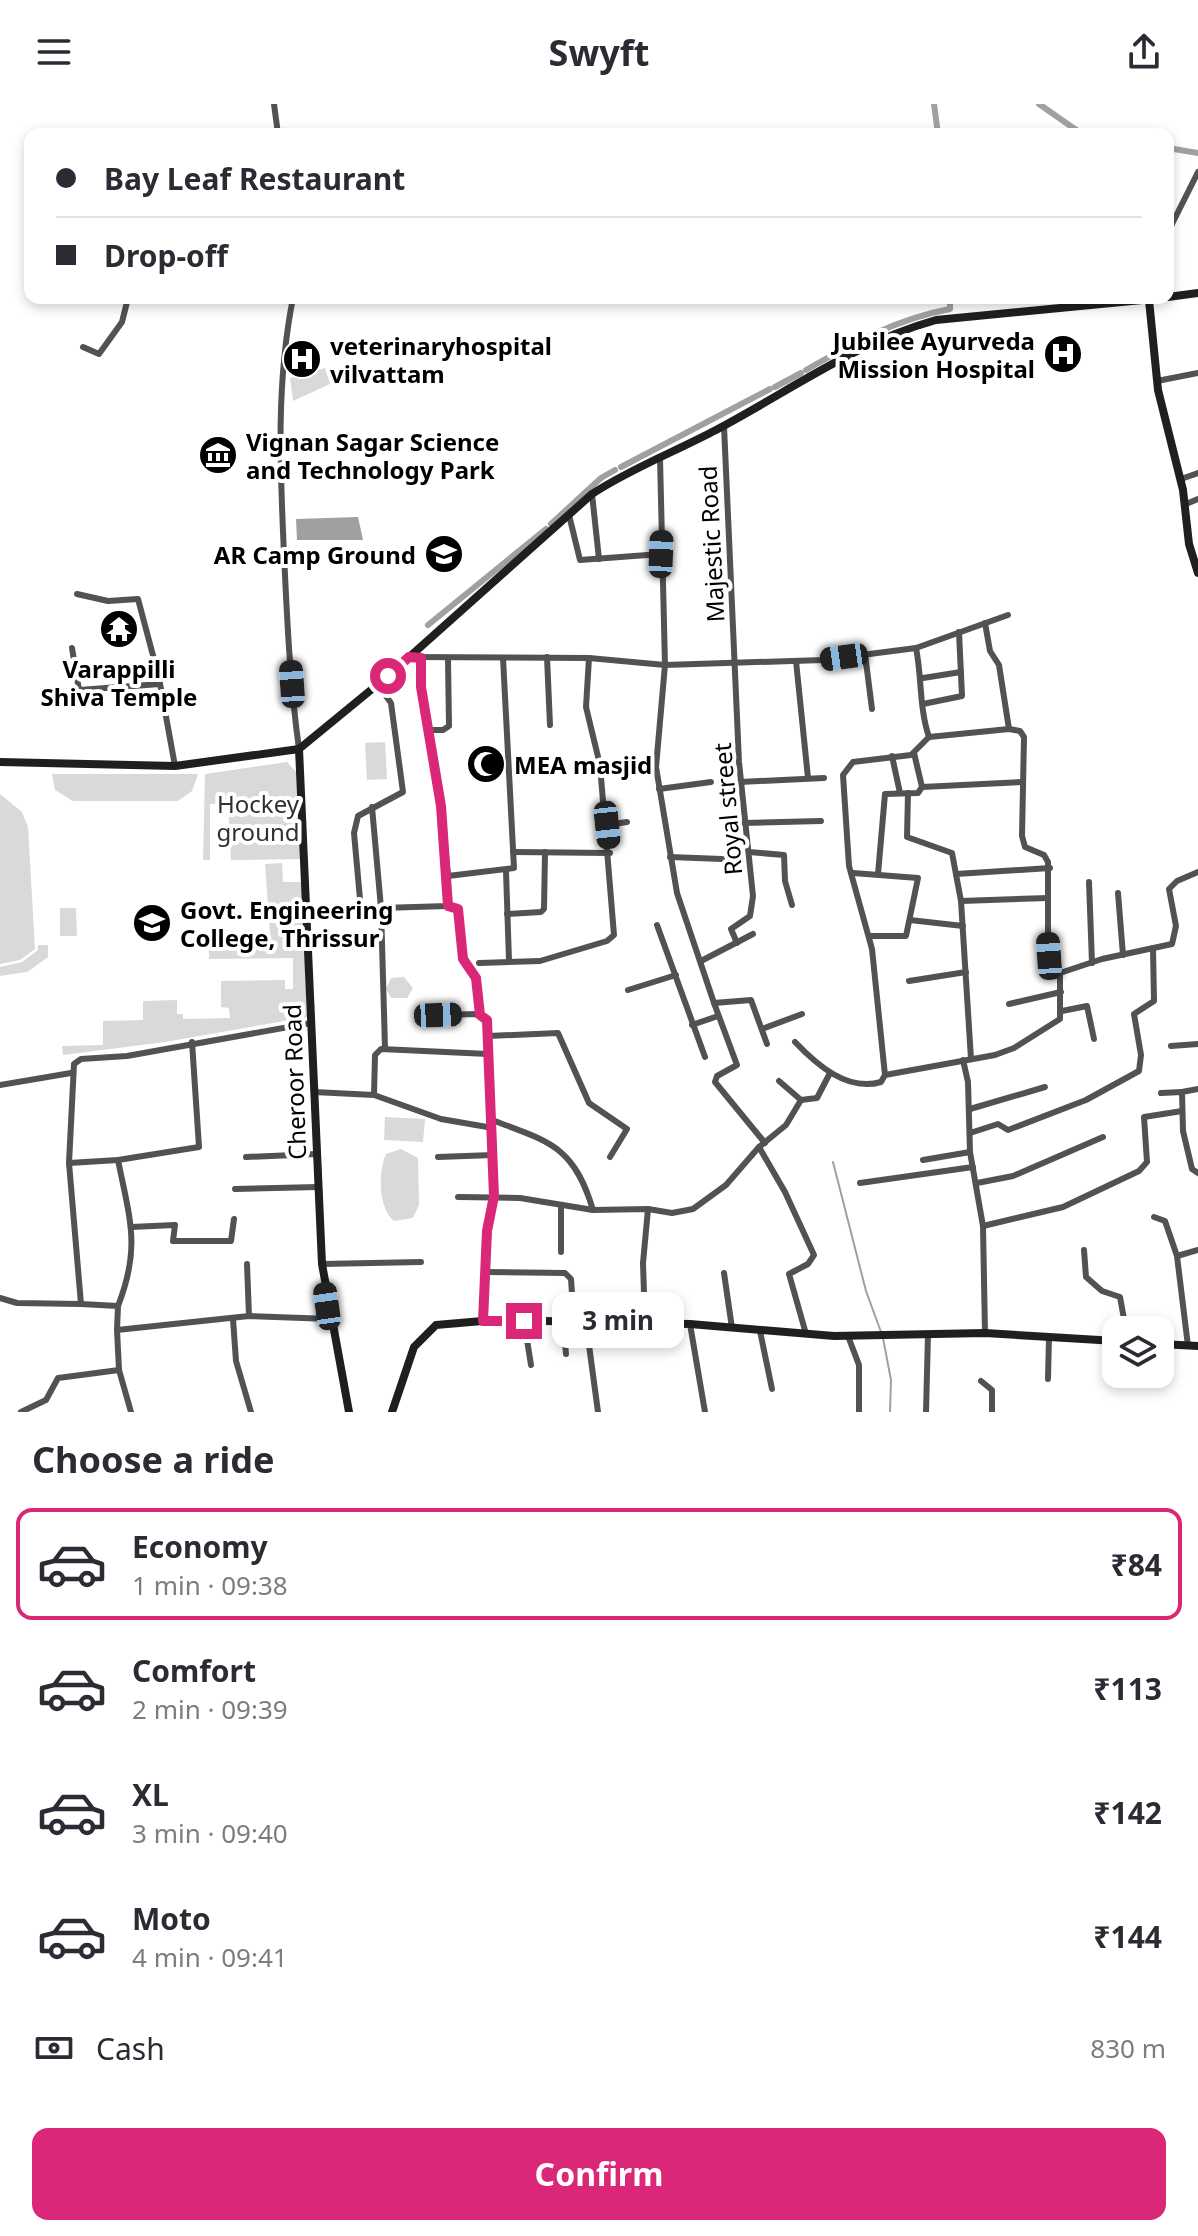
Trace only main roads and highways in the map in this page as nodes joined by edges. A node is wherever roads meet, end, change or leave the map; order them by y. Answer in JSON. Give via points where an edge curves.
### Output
{"nodes":[{"id":1,"x":1198,"y":293,"type":"edge"},
{"id":2,"x":1174,"y":297,"type":"edge"},
{"id":3,"x":1098,"y":304,"type":"edge"},
{"id":4,"x":1149,"y":304,"type":"edge"},
{"id":5,"x":1197,"y":561,"type":"edge"},
{"id":6,"x":1198,"y":573,"type":"edge"},
{"id":7,"x":299,"y":749,"type":"junction"},
{"id":8,"x":0,"y":762,"type":"edge"},
{"id":9,"x":1102,"y":1340,"type":"edge"},
{"id":10,"x":349,"y":1412,"type":"edge"},
{"id":11,"x":392,"y":1412,"type":"edge"}],
"edges":[{"from":1,"to":2,"type":"main road"},
{"from":3,"to":7,"type":"main road","via":[[917,325],[621,475],[592,494]]},
{"from":4,"to":5,"type":"main road","via":[[1157,381],[1186,504],[1189,544]]},
{"from":5,"to":6,"type":"main road"},
{"from":7,"to":8,"type":"main road","via":[[175,766]]},
{"from":7,"to":10,"type":"main road","name":"Cheroor Road","via":[[322,1264]]},
{"from":9,"to":11,"type":"main road","via":[[985,1333],[848,1336],[690,1324],[436,1325],[414,1347]]}]}
